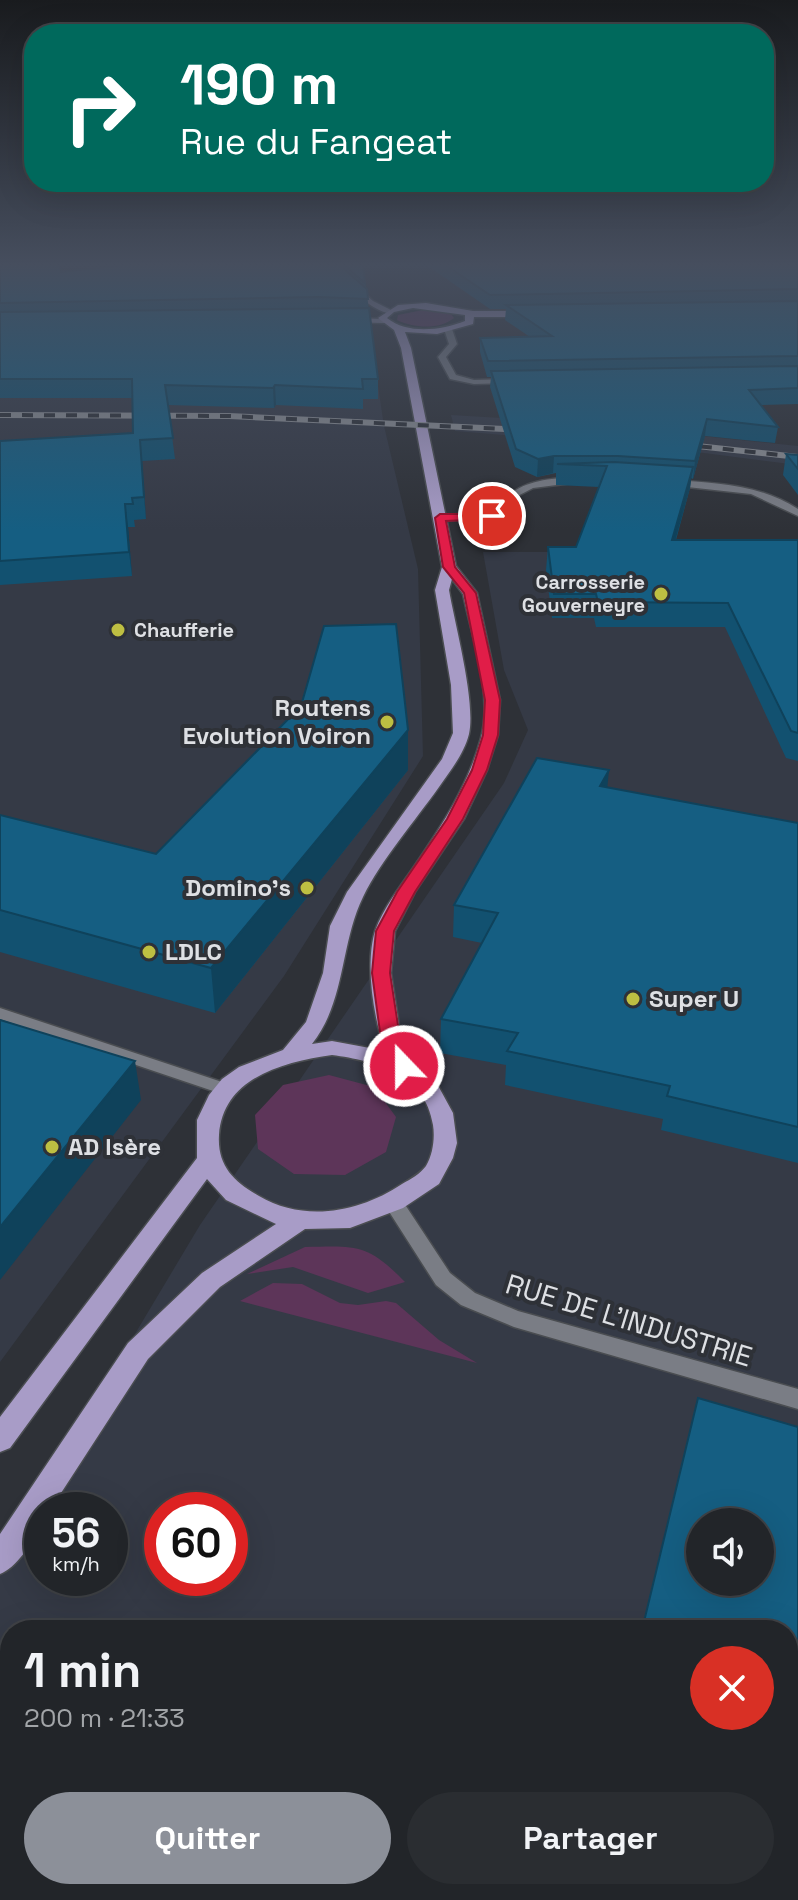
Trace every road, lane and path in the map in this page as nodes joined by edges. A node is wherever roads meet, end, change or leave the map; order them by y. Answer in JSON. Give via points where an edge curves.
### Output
{"nodes":[{"id":1,"x":407,"y":353,"type":"edge"},
{"id":2,"x":445,"y":353,"type":"edge"},
{"id":3,"x":520,"y":381,"type":"edge"},
{"id":4,"x":594,"y":479,"type":"edge"},
{"id":5,"x":658,"y":482,"type":"edge"},
{"id":6,"x":798,"y":513,"type":"edge"},
{"id":7,"x":440,"y":518,"type":"junction"},
{"id":8,"x":449,"y":567,"type":"junction"},
{"id":9,"x":0,"y":1013,"type":"edge"},
{"id":10,"x":293,"y":1052,"type":"junction"},
{"id":11,"x":404,"y":1066,"type":"junction"},
{"id":12,"x":225,"y":1089,"type":"junction"},
{"id":13,"x":208,"y":1161,"type":"junction"},
{"id":14,"x":395,"y":1205,"type":"junction"},
{"id":15,"x":299,"y":1221,"type":"junction"},
{"id":16,"x":798,"y":1399,"type":"edge"},
{"id":17,"x":0,"y":1439,"type":"edge"},
{"id":18,"x":0,"y":1560,"type":"edge"}],
"edges":[{"from":1,"to":7,"type":"main road"},
{"from":2,"to":3,"type":"street","via":[[446,369],[453,377]]},
{"from":4,"to":7,"type":"street","via":[[535,482],[510,494],[492,516]]},
{"from":5,"to":6,"type":"street","via":[[747,489],[776,497]]},
{"from":7,"to":8,"type":"main road"},
{"from":8,"to":10,"type":"main road","via":[[442,590],[459,685],[461,733],[450,759],[356,892],[340,926],[333,973],[316,1024]]},
{"from":8,"to":11,"type":"main road","via":[[470,593],[492,700],[490,735],[455,819],[385,931],[381,973],[389,1032]]},
{"from":9,"to":12,"type":"street"},
{"from":10,"to":11,"type":"main road","via":[[369,1052]]},
{"from":10,"to":12,"type":"main road","via":[[255,1066]]},
{"from":11,"to":14,"type":"main road","via":[[437,1095],[449,1133],[434,1173]]},
{"from":12,"to":13,"type":"main road","via":[[206,1123]]},
{"from":13,"to":15,"type":"main road","via":[[226,1188],[257,1209]]},
{"from":13,"to":17,"type":"main road"},
{"from":14,"to":15,"type":"main road","via":[[348,1220]]},
{"from":14,"to":16,"type":"street","name":"RUE DE L'INDUSTRIE","via":[[443,1279],[468,1299],[514,1318]]},
{"from":15,"to":18,"type":"main road","via":[[211,1280],[138,1351]]}]}
